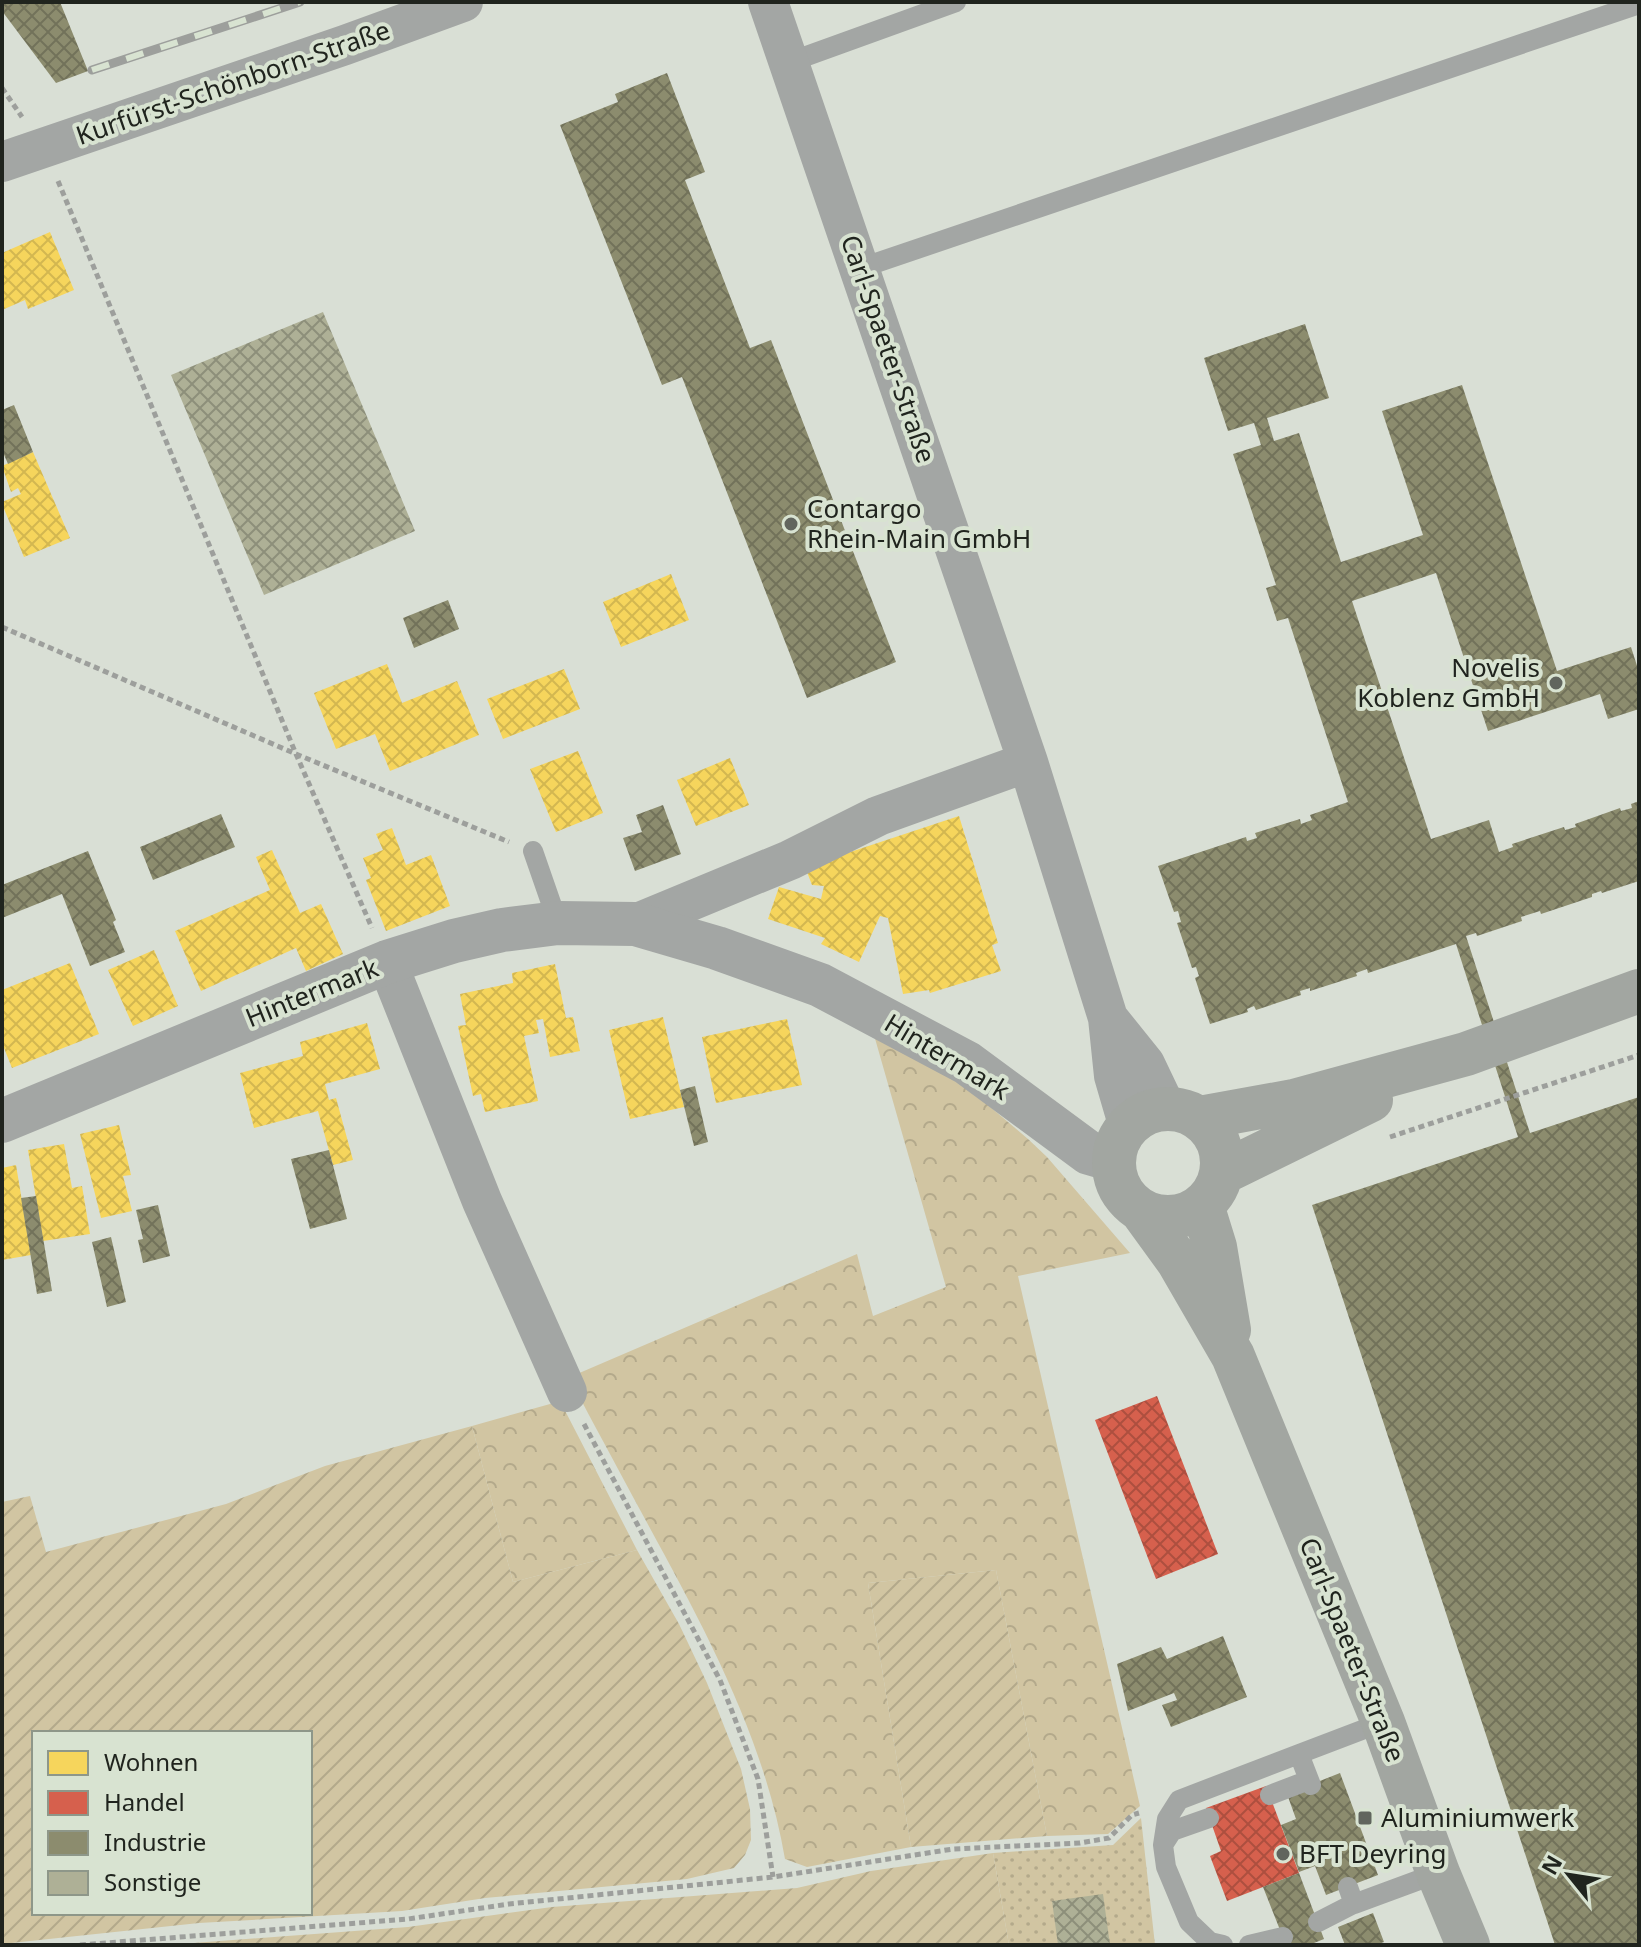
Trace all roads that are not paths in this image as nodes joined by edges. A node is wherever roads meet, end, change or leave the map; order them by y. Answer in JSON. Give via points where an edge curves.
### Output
{"nodes":[{"id":1,"x":463,"y":2,"type":"edge"},
{"id":2,"x":768,"y":2,"type":"edge"},
{"id":3,"x":956,"y":2,"type":"edge"},
{"id":4,"x":1639,"y":4,"type":"edge"},
{"id":5,"x":790,"y":62,"type":"junction"},
{"id":6,"x":2,"y":162,"type":"edge"},
{"id":7,"x":861,"y":268,"type":"junction"},
{"id":8,"x":1028,"y":762,"type":"junction"},
{"id":9,"x":533,"y":851,"type":"road end"},
{"id":10,"x":558,"y":923,"type":"junction"},
{"id":11,"x":635,"y":924,"type":"junction"},
{"id":12,"x":387,"y":962,"type":"junction"},
{"id":13,"x":1639,"y":991,"type":"edge"},
{"id":14,"x":1466,"y":1054,"type":"junction"},
{"id":15,"x":2,"y":1121,"type":"edge"},
{"id":16,"x":1152,"y":1128,"type":"junction"},
{"id":17,"x":1212,"y":1189,"type":"junction"},
{"id":18,"x":1141,"y":1210,"type":"junction"},
{"id":19,"x":1233,"y":1356,"type":"junction"},
{"id":20,"x":567,"y":1392,"type":"road end"},
{"id":21,"x":1383,"y":1722,"type":"junction"},
{"id":22,"x":1299,"y":1754,"type":"junction"},
{"id":23,"x":1270,"y":1795,"type":"dead end"},
{"id":24,"x":1209,"y":1818,"type":"dead end"},
{"id":25,"x":1163,"y":1845,"type":"junction"},
{"id":26,"x":1438,"y":1873,"type":"junction"},
{"id":27,"x":1318,"y":1922,"type":"dead end"},
{"id":28,"x":1283,"y":1937,"type":"dead end"},
{"id":29,"x":1223,"y":1945,"type":"edge"},
{"id":30,"x":1249,"y":1945,"type":"edge"},
{"id":31,"x":1468,"y":1945,"type":"edge"}],
"edges":[{"from":1,"to":6,"type":"street","name":"Kurfürst-Schönborn-Straße"},
{"from":2,"to":5,"type":"street","name":"Carl-Spaeter-Straße"},
{"from":3,"to":5,"type":"lane"},
{"from":4,"to":7,"type":"lane"},
{"from":5,"to":7,"type":"street","name":"Carl-Spaeter-Straße"},
{"from":7,"to":8,"type":"street","name":"Carl-Spaeter-Straße"},
{"from":8,"to":11,"type":"street","name":"Hintermark","via":[[878,816],[790,860]]},
{"from":8,"to":16,"type":"street","name":"Carl-Spaeter-Straße","via":[[1108,1018],[1145,1064]]},
{"from":9,"to":10,"type":"lane"},
{"from":10,"to":11,"type":"street","name":"Hintermark"},
{"from":10,"to":12,"type":"street","name":"Hintermark","via":[[502,930]]},
{"from":11,"to":16,"type":"street","name":"Hintermark","via":[[820,985],[967,1063],[1089,1153]]},
{"from":12,"to":15,"type":"street","name":"Hintermark"},
{"from":12,"to":20,"type":"street","via":[[482,1201]]},
{"from":13,"to":14,"type":"main road"},
{"from":14,"to":16,"type":"main road","via":[[1294,1101]]},
{"from":14,"to":17,"type":"main road"},
{"from":16,"to":17,"type":"main road","name":"Carl-Spaeter-Straße","via":[[1214,1134],[1221,1152]]},
{"from":16,"to":18,"type":"main road","name":"Carl-Spaeter-Straße","via":[[1114,1175],[1121,1191]]},
{"from":17,"to":18,"type":"main road","via":[[1188,1213],[1156,1216]]},
{"from":17,"to":19,"type":"main road","name":"Carl-Spaeter-Straße","via":[[1215,1247]]},
{"from":18,"to":19,"type":"main road","name":"Carl-Spaeter-Straße","via":[[1178,1261]]},
{"from":19,"to":21,"type":"main road","name":"Carl-Spaeter-Straße"},
{"from":21,"to":22,"type":"lane"},
{"from":21,"to":26,"type":"main road","name":"Carl-Spaeter-Straße"},
{"from":22,"to":23,"type":"lane","via":[[1310,1782]]},
{"from":22,"to":25,"type":"lane","via":[[1179,1800],[1167,1819]]},
{"from":24,"to":25,"type":"lane","via":[[1172,1831]]},
{"from":25,"to":29,"type":"lane","via":[[1166,1867],[1189,1922],[1210,1942]]},
{"from":26,"to":27,"type":"lane","via":[[1353,1895]]},
{"from":26,"to":31,"type":"main road","name":"Carl-Spaeter-Straße"},
{"from":28,"to":30,"type":"lane"}]}
